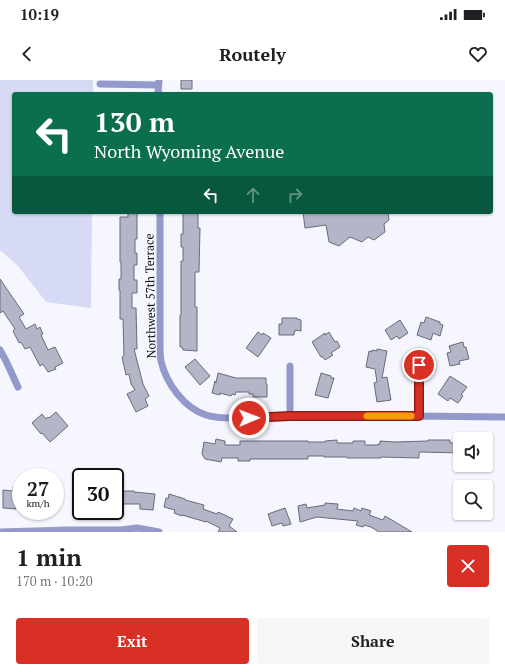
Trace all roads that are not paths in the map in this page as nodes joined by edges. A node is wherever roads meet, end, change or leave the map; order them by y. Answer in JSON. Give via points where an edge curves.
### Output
{"nodes":[{"id":1,"x":158,"y":82,"type":"edge"},
{"id":2,"x":100,"y":84,"type":"dead end"},
{"id":3,"x":160,"y":214,"type":"edge"},
{"id":4,"x":0,"y":350,"type":"edge"},
{"id":5,"x":419,"y":365,"type":"dead end"},
{"id":6,"x":290,"y":366,"type":"dead end"},
{"id":7,"x":18,"y":387,"type":"dead end"},
{"id":8,"x":290,"y":416,"type":"junction"},
{"id":9,"x":419,"y":416,"type":"junction"},
{"id":10,"x":505,"y":418,"type":"edge"},
{"id":11,"x":121,"y":531,"type":"edge"},
{"id":12,"x":0,"y":532,"type":"edge"},
{"id":13,"x":159,"y":532,"type":"edge"}],
"edges":[{"from":1,"to":2,"type":"street"},
{"from":3,"to":8,"type":"street","name":"Northwest 57th Terrace","via":[[161,361],[172,387],[181,399],[206,415],[221,418]]},
{"from":4,"to":7,"type":"street"},
{"from":5,"to":9,"type":"street"},
{"from":6,"to":8,"type":"street"},
{"from":8,"to":9,"type":"street"},
{"from":9,"to":10,"type":"street"},
{"from":11,"to":12,"type":"street"},
{"from":11,"to":13,"type":"street","via":[[137,528]]}]}
